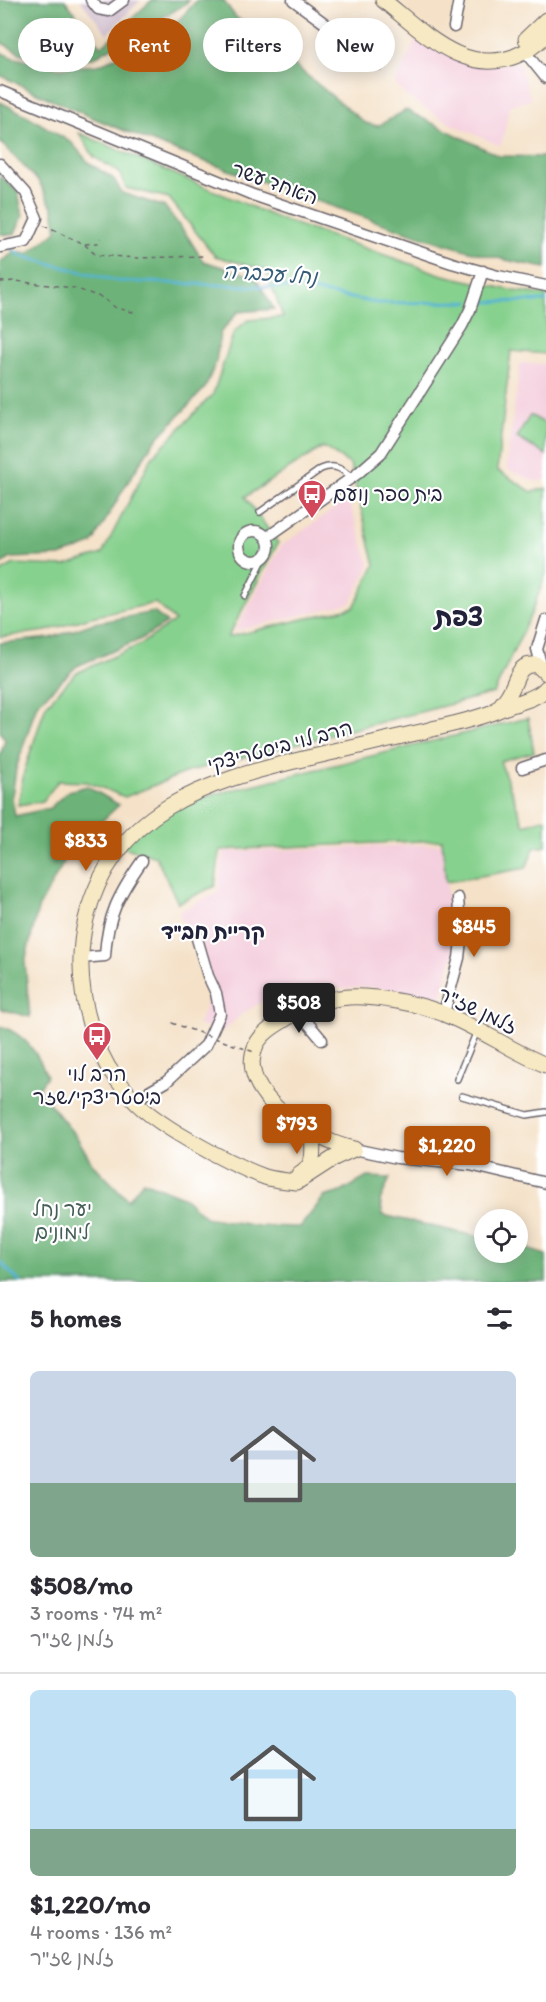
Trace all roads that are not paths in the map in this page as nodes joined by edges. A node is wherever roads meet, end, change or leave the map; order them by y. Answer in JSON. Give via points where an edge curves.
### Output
{"nodes":[{"id":1,"x":91,"y":0,"type":"edge"},
{"id":2,"x":124,"y":0,"type":"edge"},
{"id":3,"x":293,"y":0,"type":"edge"},
{"id":4,"x":383,"y":0,"type":"edge"},
{"id":5,"x":459,"y":0,"type":"edge"},
{"id":6,"x":403,"y":16,"type":"junction"},
{"id":7,"x":317,"y":18,"type":"edge"},
{"id":8,"x":546,"y":20,"type":"edge"},
{"id":9,"x":454,"y":27,"type":"dead end"},
{"id":10,"x":546,"y":35,"type":"edge"},
{"id":11,"x":525,"y":52,"type":"junction"},
{"id":12,"x":546,"y":78,"type":"edge"},
{"id":13,"x":0,"y":91,"type":"edge"},
{"id":14,"x":0,"y":164,"type":"edge"},
{"id":15,"x":0,"y":247,"type":"edge"},
{"id":16,"x":483,"y":272,"type":"junction"},
{"id":17,"x":546,"y":286,"type":"edge"},
{"id":18,"x":352,"y":478,"type":"junction"},
{"id":19,"x":260,"y":512,"type":"dead end"},
{"id":20,"x":266,"y":538,"type":"junction"},
{"id":21,"x":267,"y":552,"type":"junction"},
{"id":22,"x":245,"y":596,"type":"dead end"},
{"id":23,"x":546,"y":620,"type":"edge"},
{"id":24,"x":542,"y":632,"type":"junction"},
{"id":25,"x":544,"y":671,"type":"edge"},
{"id":26,"x":519,"y":672,"type":"junction"},
{"id":27,"x":540,"y":693,"type":"edge"},
{"id":28,"x":485,"y":716,"type":"junction"},
{"id":29,"x":546,"y":760,"type":"edge"},
{"id":30,"x":522,"y":768,"type":"dead end"},
{"id":31,"x":142,"y":861,"type":"dead end"},
{"id":32,"x":458,"y":898,"type":"dead end"},
{"id":33,"x":196,"y":935,"type":"dead end"},
{"id":34,"x":81,"y":958,"type":"junction"},
{"id":35,"x":298,"y":1011,"type":"junction"},
{"id":36,"x":444,"y":1013,"type":"junction"},
{"id":37,"x":477,"y":1030,"type":"junction"},
{"id":38,"x":322,"y":1040,"type":"dead end"},
{"id":39,"x":546,"y":1065,"type":"edge"},
{"id":40,"x":457,"y":1079,"type":"dead end"},
{"id":41,"x":462,"y":1096,"type":"dead end"},
{"id":42,"x":133,"y":1101,"type":"junction"},
{"id":43,"x":546,"y":1112,"type":"edge"},
{"id":44,"x":312,"y":1133,"type":"junction"},
{"id":45,"x":354,"y":1149,"type":"junction"},
{"id":46,"x":288,"y":1181,"type":"junction"},
{"id":47,"x":546,"y":1183,"type":"edge"}],
"edges":[{"from":1,"to":2,"type":"street","via":[[98,9],[109,11]]},
{"from":3,"to":7,"type":"street"},
{"from":4,"to":6,"type":"street"},
{"from":5,"to":9,"type":"street"},
{"from":6,"to":8,"type":"street","via":[[469,52],[505,50],[531,36]]},
{"from":6,"to":11,"type":"street","via":[[445,48],[471,60],[495,62]]},
{"from":10,"to":11,"type":"street"},
{"from":11,"to":12,"type":"street"},
{"from":13,"to":16,"type":"street","name":"האחד עשר","via":[[253,195]]},
{"from":14,"to":15,"type":"street","via":[[26,194],[37,218],[26,242]]},
{"from":16,"to":17,"type":"street","name":"האחד עשר"},
{"from":16,"to":18,"type":"street","via":[[462,326],[391,439]]},
{"from":18,"to":19,"type":"lane","via":[[331,465]]},
{"from":18,"to":20,"type":"street"},
{"from":20,"to":21,"type":"street"},
{"from":20,"to":21,"type":"street","via":[[249,532],[241,539],[240,551],[246,559],[256,561]]},
{"from":21,"to":22,"type":"lane"},
{"from":23,"to":24,"type":"street"},
{"from":24,"to":25,"type":"street","via":[[537,649]]},
{"from":24,"to":26,"type":"street"},
{"from":25,"to":26,"type":"street","via":[[531,664]]},
{"from":26,"to":27,"type":"street","via":[[516,685],[521,693]]},
{"from":26,"to":28,"type":"street","name":"הרב לוי ביסטריצקי","via":[[507,697]]},
{"from":27,"to":28,"type":"street","name":"הרב לוי ביסטריצקי"},
{"from":28,"to":34,"type":"street","name":"הרב לוי ביסטריצקי","via":[[244,773],[196,791],[164,809],[137,829],[104,872],[87,917]]},
{"from":29,"to":30,"type":"street"},
{"from":31,"to":34,"type":"street","via":[[122,890],[106,930],[105,956]]},
{"from":32,"to":36,"type":"street","via":[[459,958]]},
{"from":33,"to":42,"type":"street","via":[[220,1014],[206,1045],[166,1082]]},
{"from":34,"to":42,"type":"street","name":"הרב לוי ביסטריצקי","via":[[93,1034],[109,1068]]},
{"from":35,"to":36,"type":"street","name":"זלמן שז\"ר","via":[[342,997],[365,997]]},
{"from":35,"to":38,"type":"street"},
{"from":35,"to":44,"type":"street","name":"זלמן שז\"ר","via":[[266,1032],[254,1052],[252,1070],[257,1085],[270,1101]]},
{"from":36,"to":37,"type":"street","name":"זלמן שז\"ר"},
{"from":37,"to":39,"type":"street","name":"זלמן שז\"ר"},
{"from":37,"to":40,"type":"lane"},
{"from":41,"to":43,"type":"lane","via":[[527,1115]]},
{"from":42,"to":46,"type":"street","name":"הרב לוי ביסטריצקי","via":[[177,1133],[249,1170]]},
{"from":44,"to":45,"type":"street"},
{"from":44,"to":46,"type":"street","via":[[311,1164]]},
{"from":45,"to":46,"type":"street","via":[[297,1182]]},
{"from":45,"to":47,"type":"street","via":[[397,1158],[470,1165]]}]}
